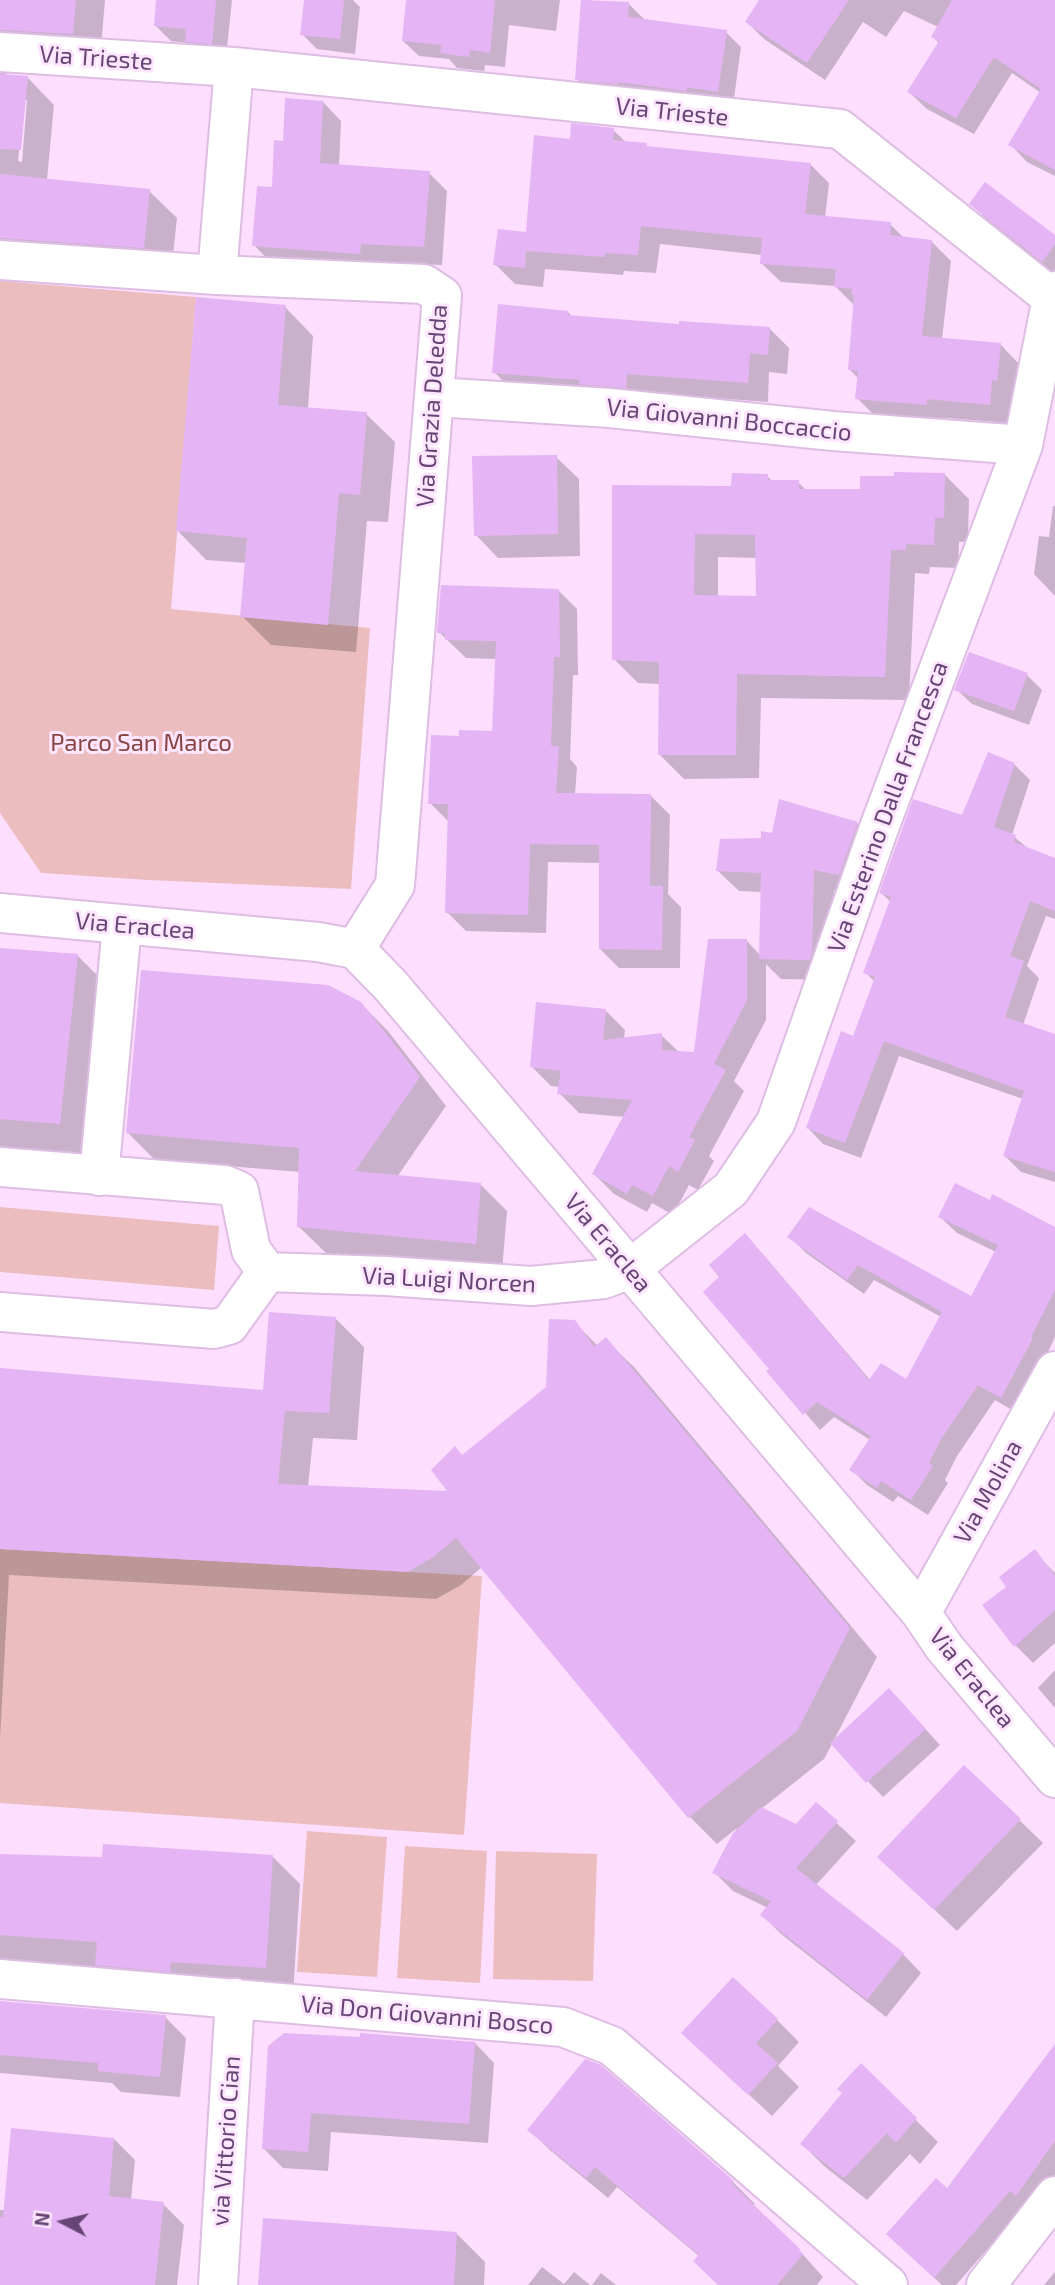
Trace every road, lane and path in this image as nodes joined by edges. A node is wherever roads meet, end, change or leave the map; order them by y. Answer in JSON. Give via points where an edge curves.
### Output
{"nodes":[{"id":1,"x":0,"y":52,"type":"edge"},
{"id":2,"x":234,"y":68,"type":"junction"},
{"id":3,"x":0,"y":261,"type":"edge"},
{"id":4,"x":216,"y":275,"type":"junction"},
{"id":5,"x":1054,"y":295,"type":"edge"},
{"id":6,"x":435,"y":397,"type":"junction"},
{"id":7,"x":1023,"y":445,"type":"junction"},
{"id":8,"x":0,"y":884,"type":"edge"},
{"id":9,"x":0,"y":913,"type":"edge"},
{"id":10,"x":47,"y":917,"type":"junction"},
{"id":11,"x":122,"y":925,"type":"junction"},
{"id":12,"x":355,"y":949,"type":"junction"},
{"id":13,"x":0,"y":1167,"type":"edge"},
{"id":14,"x":99,"y":1176,"type":"junction"},
{"id":15,"x":630,"y":1269,"type":"junction"},
{"id":16,"x":267,"y":1272,"type":"junction"},
{"id":17,"x":0,"y":1312,"type":"edge"},
{"id":18,"x":1055,"y":1371,"type":"edge"},
{"id":19,"x":921,"y":1613,"type":"junction"},
{"id":20,"x":1055,"y":1778,"type":"edge"},
{"id":21,"x":0,"y":1979,"type":"edge"},
{"id":22,"x":235,"y":1998,"type":"junction"},
{"id":23,"x":1055,"y":2196,"type":"edge"},
{"id":24,"x":218,"y":2285,"type":"edge"},
{"id":25,"x":888,"y":2285,"type":"edge"},
{"id":26,"x":986,"y":2285,"type":"edge"}],
"edges":[{"from":1,"to":2,"type":"street","name":"Via Trieste"},
{"from":2,"to":4,"type":"street"},
{"from":2,"to":5,"type":"street","name":"Via Trieste","via":[[840,129]]},
{"from":3,"to":4,"type":"street","name":"Via Grazia Deledda"},
{"from":4,"to":6,"type":"street","name":"Via Grazia Deledda","via":[[425,284],[442,296]]},
{"from":5,"to":7,"type":"street","name":"Via Esterino Dalla Francesca"},
{"from":6,"to":7,"type":"street","name":"Via Giovanni Boccaccio"},
{"from":6,"to":12,"type":"street","name":"Via Grazia Deledda","via":[[395,884]]},
{"from":7,"to":15,"type":"street","name":"Via Esterino Dalla Francesca","via":[[879,828],[776,1122],[731,1189]]},
{"from":8,"to":10,"type":"street","name":"Via Eraclea"},
{"from":9,"to":10,"type":"street","name":"Via Eraclea"},
{"from":10,"to":11,"type":"street","name":"Via Eraclea"},
{"from":11,"to":12,"type":"street","name":"Via Eraclea"},
{"from":11,"to":14,"type":"street"},
{"from":12,"to":15,"type":"street","name":"Via Eraclea"},
{"from":13,"to":14,"type":"street"},
{"from":14,"to":16,"type":"street","via":[[225,1185],[239,1191],[251,1250]]},
{"from":15,"to":16,"type":"street","name":"Via Luigi Norcen","via":[[604,1279],[531,1286]]},
{"from":15,"to":19,"type":"street","name":"Via Eraclea"},
{"from":16,"to":17,"type":"street","via":[[229,1325],[214,1329]]},
{"from":18,"to":19,"type":"street","name":"Via Molina"},
{"from":19,"to":20,"type":"street","name":"Via Eraclea","via":[[944,1647]]},
{"from":21,"to":22,"type":"street","name":"Via Don Giovanni Bosco"},
{"from":22,"to":24,"type":"street","name":"via Vittorio Cian"},
{"from":22,"to":25,"type":"street","name":"Via Don Giovanni Bosco","via":[[563,2027],[612,2046]]},
{"from":23,"to":26,"type":"street"}]}
